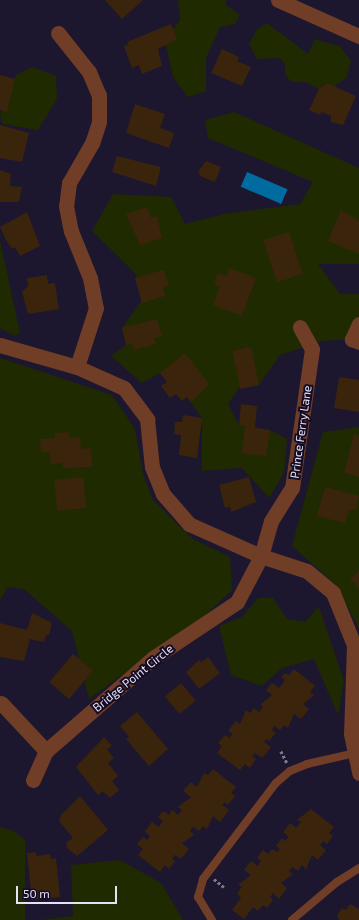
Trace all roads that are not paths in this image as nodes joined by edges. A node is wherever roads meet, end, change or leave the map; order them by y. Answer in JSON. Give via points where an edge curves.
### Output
{"nodes":[{"id":1,"x":278,"y":0,"type":"edge"},
{"id":2,"x":58,"y":33,"type":"dead end"},
{"id":3,"x":359,"y":36,"type":"edge"},
{"id":4,"x":359,"y":324,"type":"edge"},
{"id":5,"x":300,"y":327,"type":"dead end"},
{"id":6,"x":356,"y":340,"type":"edge"},
{"id":7,"x":0,"y":345,"type":"edge"},
{"id":8,"x":77,"y":367,"type":"junction"},
{"id":9,"x":261,"y":556,"type":"junction"},
{"id":10,"x":357,"y":644,"type":"edge"},
{"id":11,"x":1,"y":703,"type":"edge"},
{"id":12,"x":46,"y":751,"type":"junction"},
{"id":13,"x":355,"y":754,"type":"junction"},
{"id":14,"x":359,"y":773,"type":"edge"},
{"id":15,"x":33,"y":780,"type":"dead end"},
{"id":16,"x":359,"y":868,"type":"edge"},
{"id":17,"x":212,"y":920,"type":"edge"},
{"id":18,"x":292,"y":920,"type":"edge"}],
"edges":[{"from":1,"to":3,"type":"street"},
{"from":2,"to":8,"type":"street","via":[[89,72],[99,95],[99,122],[92,143],[69,183],[66,206],[71,231],[90,278],[96,308]]},
{"from":4,"to":6,"type":"street"},
{"from":5,"to":9,"type":"street","name":"Prince Ferry Lane","via":[[312,349],[292,488],[271,521]]},
{"from":7,"to":8,"type":"street"},
{"from":8,"to":9,"type":"street","via":[[124,388],[147,419],[152,468],[162,494],[190,524]]},
{"from":9,"to":10,"type":"street","via":[[307,571],[333,593]]},
{"from":9,"to":12,"type":"street","name":"Bridge Point Circle","via":[[237,602],[153,658]]},
{"from":10,"to":13,"type":"street","via":[[351,734]]},
{"from":11,"to":12,"type":"street"},
{"from":12,"to":15,"type":"street"},
{"from":13,"to":14,"type":"street"},
{"from":13,"to":17,"type":"lane","via":[[307,764],[290,771],[276,782],[198,889],[198,897]]},
{"from":16,"to":18,"type":"lane","via":[[337,882]]}]}
